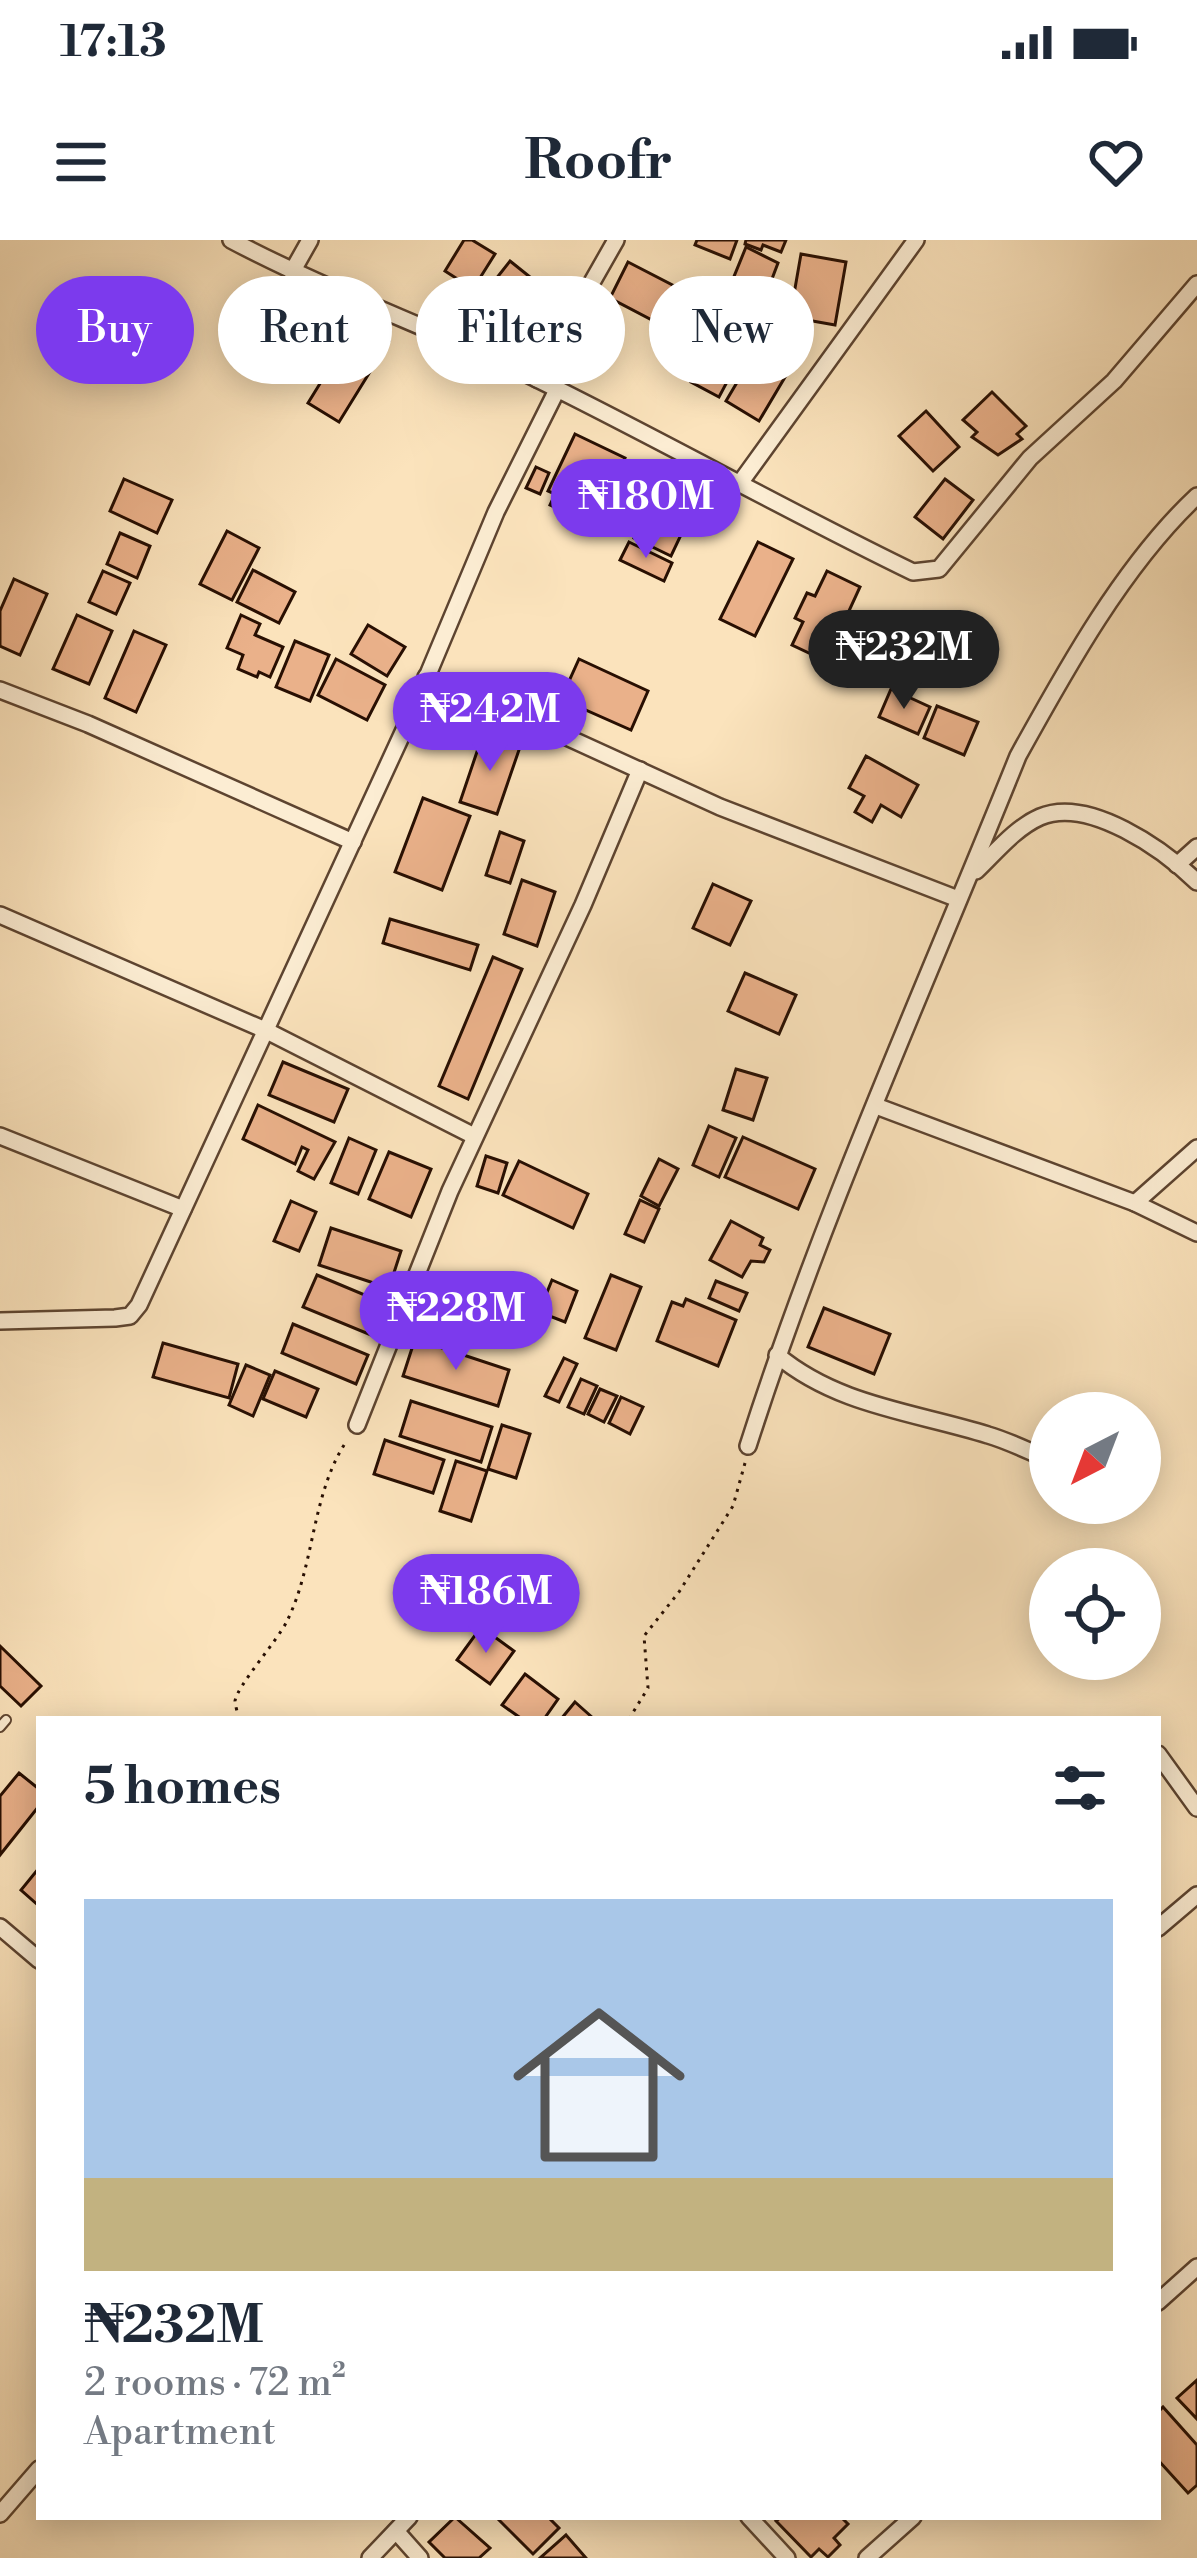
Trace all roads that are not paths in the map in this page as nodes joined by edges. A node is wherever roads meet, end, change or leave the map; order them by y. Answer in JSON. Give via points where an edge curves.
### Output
{"nodes":[{"id":1,"x":231,"y":240,"type":"edge"},
{"id":2,"x":310,"y":240,"type":"edge"},
{"id":3,"x":616,"y":240,"type":"edge"},
{"id":4,"x":916,"y":240,"type":"edge"},
{"id":5,"x":292,"y":272,"type":"junction"},
{"id":6,"x":596,"y":276,"type":"edge"},
{"id":7,"x":1197,"y":284,"type":"edge"},
{"id":8,"x":416,"y":326,"type":"edge"},
{"id":9,"x":546,"y":384,"type":"edge"},
{"id":10,"x":557,"y":390,"type":"junction"},
{"id":11,"x":740,"y":483,"type":"junction"},
{"id":12,"x":1197,"y":496,"type":"edge"},
{"id":13,"x":427,"y":677,"type":"junction"},
{"id":14,"x":0,"y":690,"type":"edge"},
{"id":15,"x":640,"y":770,"type":"junction"},
{"id":16,"x":353,"y":842,"type":"junction"},
{"id":17,"x":1197,"y":848,"type":"edge"},
{"id":18,"x":1177,"y":865,"type":"junction"},
{"id":19,"x":969,"y":877,"type":"junction"},
{"id":20,"x":1197,"y":882,"type":"edge"},
{"id":21,"x":958,"y":898,"type":"junction"},
{"id":22,"x":0,"y":914,"type":"edge"},
{"id":23,"x":265,"y":1030,"type":"junction"},
{"id":24,"x":876,"y":1106,"type":"junction"},
{"id":25,"x":0,"y":1136,"type":"edge"},
{"id":26,"x":474,"y":1136,"type":"junction"},
{"id":27,"x":1197,"y":1148,"type":"edge"},
{"id":28,"x":1136,"y":1203,"type":"junction"},
{"id":29,"x":183,"y":1210,"type":"junction"},
{"id":30,"x":1197,"y":1233,"type":"edge"},
{"id":31,"x":0,"y":1321,"type":"edge"},
{"id":32,"x":777,"y":1355,"type":"junction"},
{"id":33,"x":357,"y":1425,"type":"road end"},
{"id":34,"x":748,"y":1446,"type":"road end"},
{"id":35,"x":1029,"y":1451,"type":"edge"},
{"id":36,"x":1161,"y":1758,"type":"edge"},
{"id":37,"x":1197,"y":1808,"type":"edge"},
{"id":38,"x":1197,"y":1894,"type":"edge"},
{"id":39,"x":1161,"y":1925,"type":"edge"},
{"id":40,"x":2,"y":1935,"type":"edge"},
{"id":41,"x":36,"y":1958,"type":"edge"},
{"id":42,"x":1197,"y":2267,"type":"edge"},
{"id":43,"x":1161,"y":2299,"type":"edge"},
{"id":44,"x":36,"y":2472,"type":"edge"},
{"id":45,"x":0,"y":2514,"type":"edge"},
{"id":46,"x":406,"y":2520,"type":"edge"},
{"id":47,"x":752,"y":2520,"type":"edge"},
{"id":48,"x":910,"y":2520,"type":"edge"},
{"id":49,"x":396,"y":2530,"type":"junction"},
{"id":50,"x":370,"y":2558,"type":"edge"},
{"id":51,"x":420,"y":2558,"type":"edge"},
{"id":52,"x":787,"y":2558,"type":"edge"},
{"id":53,"x":867,"y":2558,"type":"edge"}],
"edges":[{"from":1,"to":5,"type":"street"},
{"from":2,"to":5,"type":"street"},
{"from":3,"to":6,"type":"street"},
{"from":4,"to":11,"type":"street"},
{"from":5,"to":8,"type":"street"},
{"from":7,"to":11,"type":"street","via":[[1114,382],[1030,458],[940,569],[913,572]]},
{"from":9,"to":10,"type":"street"},
{"from":10,"to":11,"type":"street"},
{"from":10,"to":13,"type":"street"},
{"from":12,"to":19,"type":"street","via":[[1167,524],[1055,690],[1018,756]]},
{"from":13,"to":15,"type":"street"},
{"from":13,"to":16,"type":"street"},
{"from":14,"to":16,"type":"street"},
{"from":15,"to":21,"type":"street"},
{"from":15,"to":26,"type":"street"},
{"from":16,"to":23,"type":"street"},
{"from":17,"to":18,"type":"street"},
{"from":18,"to":19,"type":"street","via":[[1128,831],[1055,813],[1024,826]]},
{"from":18,"to":20,"type":"street"},
{"from":19,"to":21,"type":"street"},
{"from":21,"to":24,"type":"street"},
{"from":22,"to":23,"type":"street"},
{"from":23,"to":26,"type":"street"},
{"from":23,"to":29,"type":"street"},
{"from":24,"to":28,"type":"street"},
{"from":24,"to":32,"type":"street"},
{"from":25,"to":29,"type":"street"},
{"from":26,"to":33,"type":"street"},
{"from":27,"to":28,"type":"street"},
{"from":28,"to":30,"type":"street"},
{"from":29,"to":31,"type":"street","via":[[130,1316]]},
{"from":32,"to":34,"type":"street"},
{"from":32,"to":35,"type":"street","via":[[845,1396]]},
{"from":36,"to":37,"type":"street"},
{"from":38,"to":39,"type":"street"},
{"from":40,"to":41,"type":"street"},
{"from":42,"to":43,"type":"street"},
{"from":44,"to":45,"type":"street"},
{"from":46,"to":49,"type":"street"},
{"from":47,"to":52,"type":"street"},
{"from":48,"to":53,"type":"street"},
{"from":49,"to":50,"type":"street"},
{"from":49,"to":51,"type":"street"}]}
